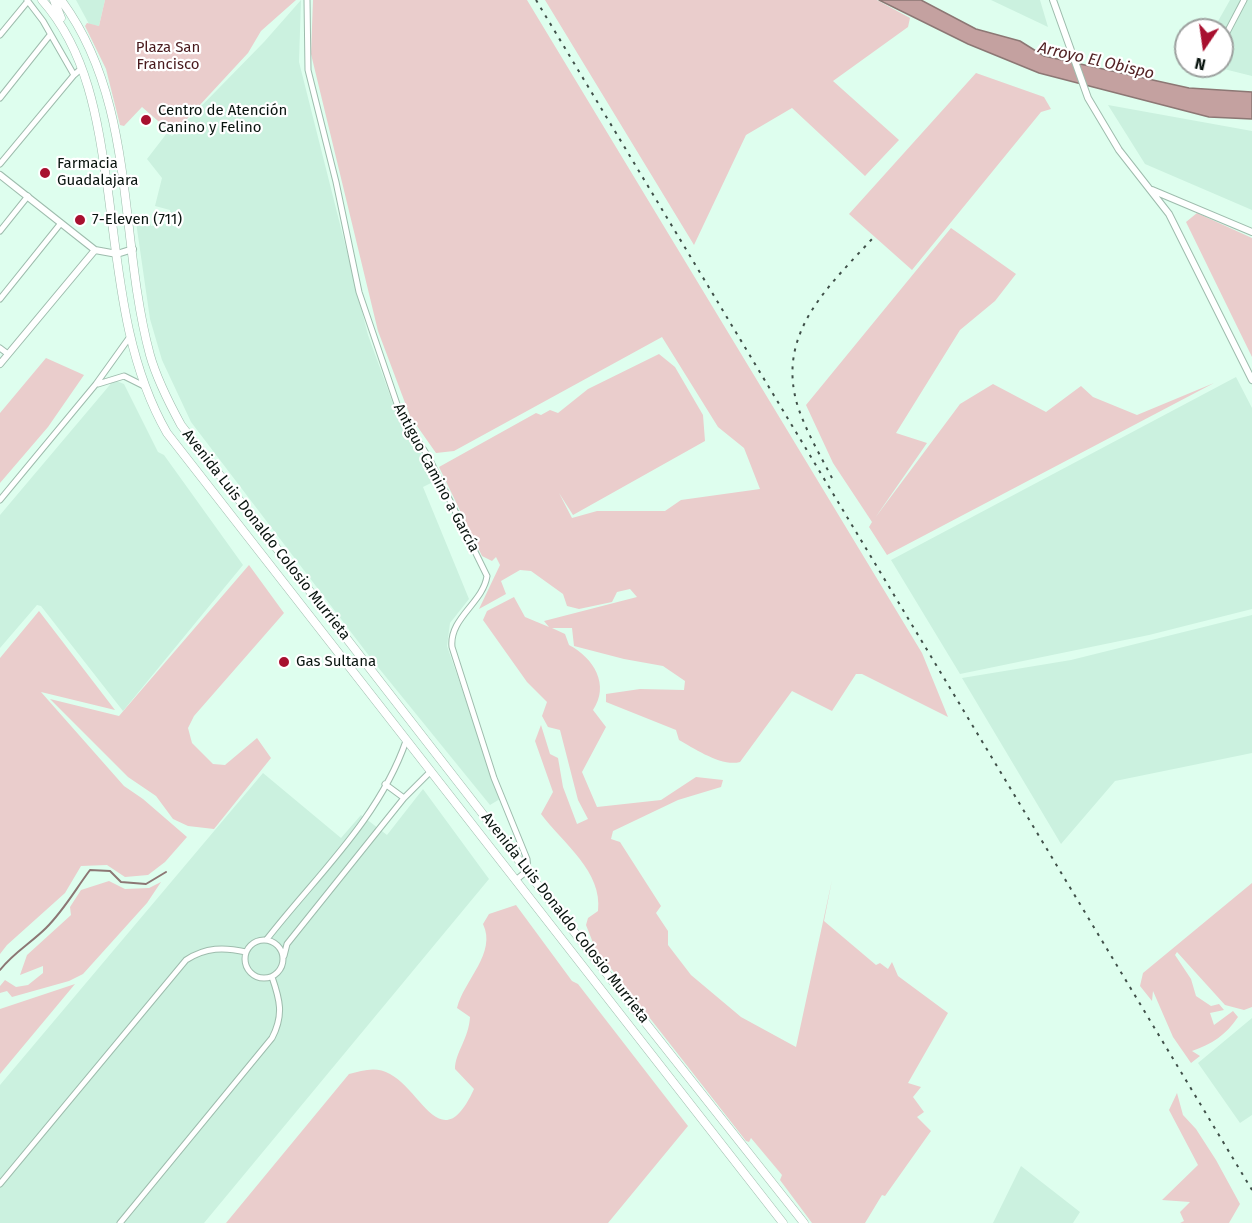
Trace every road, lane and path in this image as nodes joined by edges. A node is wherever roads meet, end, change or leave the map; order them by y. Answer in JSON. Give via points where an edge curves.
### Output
{"nodes":[{"id":1,"x":42,"y":0,"type":"edge"},
{"id":2,"x":54,"y":0,"type":"edge"},
{"id":3,"x":61,"y":0,"type":"edge"},
{"id":4,"x":307,"y":0,"type":"edge"},
{"id":5,"x":1053,"y":0,"type":"edge"},
{"id":6,"x":1244,"y":0,"type":"edge"},
{"id":7,"x":27,"y":1,"type":"edge"},
{"id":8,"x":1234,"y":19,"type":"edge"},
{"id":9,"x":63,"y":28,"type":"junction"},
{"id":10,"x":50,"y":35,"type":"junction"},
{"id":11,"x":0,"y":36,"type":"edge"},
{"id":12,"x":82,"y":68,"type":"junction"},
{"id":13,"x":74,"y":75,"type":"junction"},
{"id":14,"x":0,"y":99,"type":"edge"},
{"id":15,"x":0,"y":164,"type":"edge"},
{"id":16,"x":0,"y":175,"type":"edge"},
{"id":17,"x":1152,"y":189,"type":"junction"},
{"id":18,"x":28,"y":196,"type":"junction"},
{"id":19,"x":61,"y":223,"type":"junction"},
{"id":20,"x":0,"y":231,"type":"edge"},
{"id":21,"x":1252,"y":232,"type":"edge"},
{"id":22,"x":133,"y":249,"type":"junction"},
{"id":23,"x":95,"y":250,"type":"junction"},
{"id":24,"x":117,"y":254,"type":"junction"},
{"id":25,"x":0,"y":299,"type":"edge"},
{"id":26,"x":129,"y":338,"type":"junction"},
{"id":27,"x":0,"y":348,"type":"edge"},
{"id":28,"x":8,"y":354,"type":"junction"},
{"id":29,"x":0,"y":364,"type":"edge"},
{"id":30,"x":1252,"y":380,"type":"edge"},
{"id":31,"x":96,"y":384,"type":"junction"},
{"id":32,"x":144,"y":386,"type":"junction"},
{"id":33,"x":225,"y":484,"type":"junction"},
{"id":34,"x":212,"y":493,"type":"junction"},
{"id":35,"x":0,"y":500,"type":"edge"},
{"id":36,"x":406,"y":741,"type":"junction"},
{"id":37,"x":430,"y":771,"type":"junction"},
{"id":38,"x":385,"y":784,"type":"junction"},
{"id":39,"x":404,"y":798,"type":"junction"},
{"id":40,"x":528,"y":870,"type":"junction"},
{"id":41,"x":516,"y":880,"type":"junction"},
{"id":42,"x":267,"y":939,"type":"junction"},
{"id":43,"x":246,"y":952,"type":"junction"},
{"id":44,"x":284,"y":956,"type":"junction"},
{"id":45,"x":272,"y":977,"type":"junction"},
{"id":46,"x":0,"y":1184,"type":"edge"},
{"id":47,"x":120,"y":1223,"type":"edge"},
{"id":48,"x":783,"y":1223,"type":"edge"},
{"id":49,"x":804,"y":1223,"type":"edge"}],
"edges":[{"from":1,"to":9,"type":"main road","name":"Avenida Luis Donaldo Colosio Murrieta"},
{"from":2,"to":9,"type":"main road"},
{"from":3,"to":22,"type":"main road","name":"Avenida Luis Donaldo Colosio Murrieta","via":[[92,50],[110,103]]},
{"from":4,"to":40,"type":"street","name":"Antiguo Camino a García","via":[[308,70],[359,292],[399,410],[429,458],[487,576],[453,632],[452,647]]},
{"from":5,"to":17,"type":"street","via":[[1088,98],[1119,150]]},
{"from":6,"to":8,"type":"street"},
{"from":7,"to":10,"type":"street"},
{"from":7,"to":11,"type":"street"},
{"from":9,"to":12,"type":"main road","name":"Avenida Luis Donaldo Colosio Murrieta"},
{"from":10,"to":13,"type":"street"},
{"from":10,"to":14,"type":"street"},
{"from":12,"to":13,"type":"street"},
{"from":12,"to":24,"type":"main road","name":"Avenida Luis Donaldo Colosio Murrieta","via":[[100,131]]},
{"from":13,"to":15,"type":"street"},
{"from":16,"to":18,"type":"street"},
{"from":17,"to":21,"type":"street"},
{"from":17,"to":30,"type":"street","via":[[1180,234]]},
{"from":18,"to":19,"type":"street"},
{"from":18,"to":20,"type":"street"},
{"from":19,"to":23,"type":"street"},
{"from":19,"to":25,"type":"street"},
{"from":22,"to":24,"type":"street"},
{"from":22,"to":33,"type":"main road","name":"Avenida Luis Donaldo Colosio Murrieta","via":[[142,322],[159,381],[181,426]]},
{"from":23,"to":24,"type":"street"},
{"from":23,"to":28,"type":"street"},
{"from":24,"to":26,"type":"main road","name":"Avenida Luis Donaldo Colosio Murrieta"},
{"from":26,"to":31,"type":"street"},
{"from":26,"to":32,"type":"main road","name":"Avenida Luis Donaldo Colosio Murrieta"},
{"from":27,"to":28,"type":"street"},
{"from":28,"to":29,"type":"street"},
{"from":31,"to":32,"type":"street","via":[[124,376]]},
{"from":31,"to":35,"type":"street"},
{"from":32,"to":34,"type":"main road","name":"Avenida Luis Donaldo Colosio Murrieta","via":[[167,433]]},
{"from":33,"to":34,"type":"main road"},
{"from":33,"to":40,"type":"main road","name":"Avenida Luis Donaldo Colosio Murrieta"},
{"from":34,"to":36,"type":"main road","name":"Avenida Luis Donaldo Colosio Murrieta"},
{"from":36,"to":37,"type":"main road","name":"Avenida Luis Donaldo Colosio Murrieta"},
{"from":36,"to":38,"type":"street"},
{"from":37,"to":39,"type":"street"},
{"from":37,"to":41,"type":"main road","name":"Avenida Luis Donaldo Colosio Murrieta"},
{"from":38,"to":39,"type":"street"},
{"from":38,"to":42,"type":"street","via":[[341,853]]},
{"from":39,"to":44,"type":"street","via":[[287,944]]},
{"from":40,"to":41,"type":"street"},
{"from":40,"to":49,"type":"main road","name":"Avenida Luis Donaldo Colosio Murrieta"},
{"from":41,"to":48,"type":"main road","name":"Avenida Luis Donaldo Colosio Murrieta"},
{"from":42,"to":43,"type":"street","via":[[254,942]]},
{"from":42,"to":44,"type":"street","via":[[278,945]]},
{"from":43,"to":45,"type":"street","via":[[246,964],[253,975]]},
{"from":43,"to":46,"type":"street","via":[[208,949],[186,960]]},
{"from":44,"to":45,"type":"street","via":[[282,968]]},
{"from":45,"to":47,"type":"street","via":[[282,1007],[272,1038]]}]}
